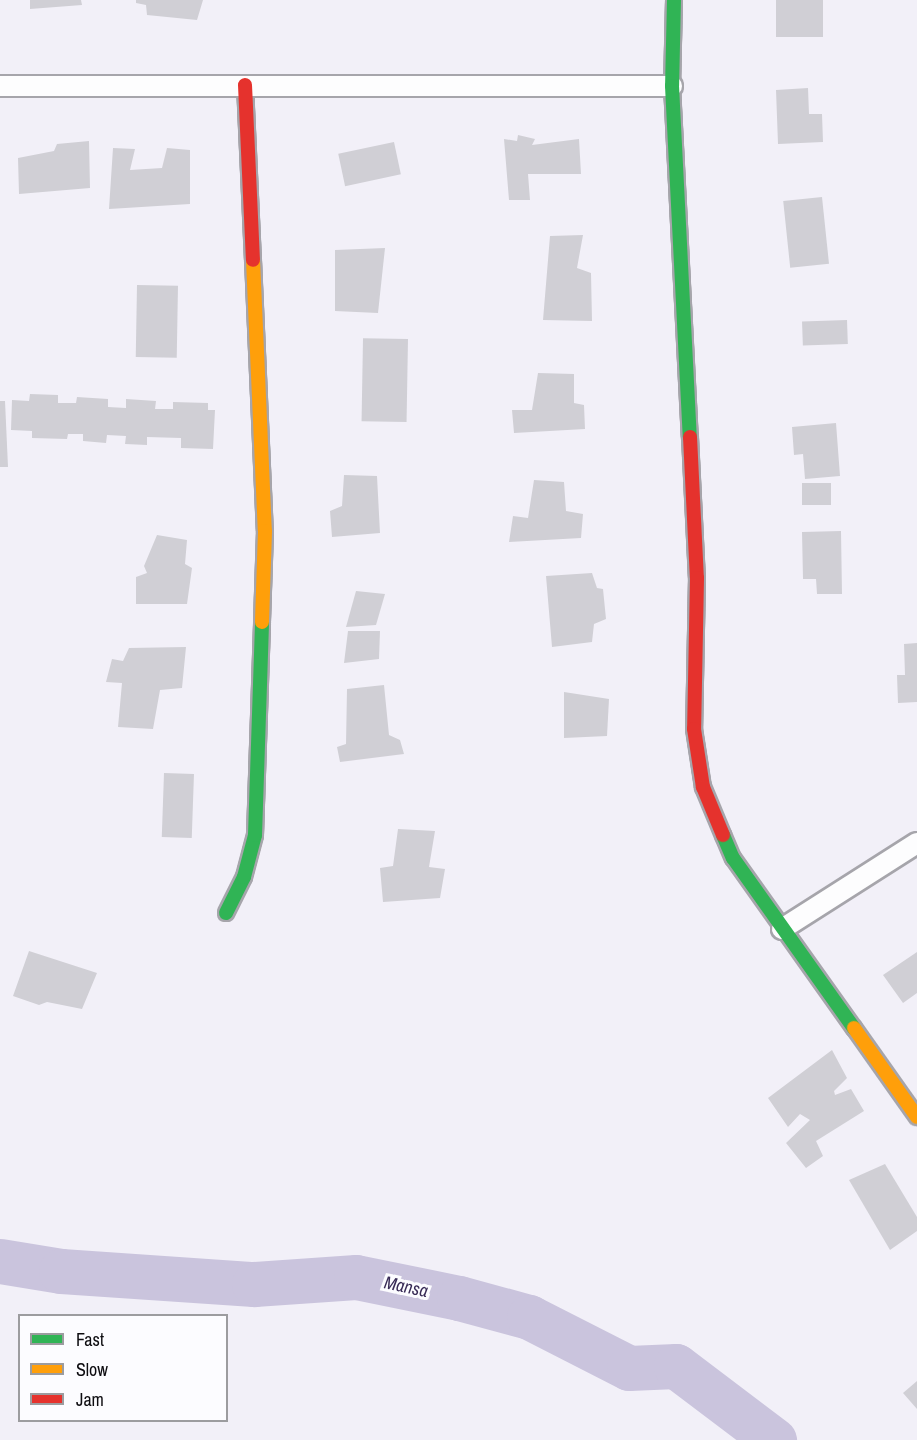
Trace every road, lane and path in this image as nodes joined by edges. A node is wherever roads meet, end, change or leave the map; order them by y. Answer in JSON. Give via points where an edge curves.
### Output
{"nodes":[{"id":1,"x":674,"y":0,"type":"edge"},
{"id":2,"x":245,"y":85,"type":"junction"},
{"id":3,"x":0,"y":86,"type":"edge"},
{"id":4,"x":672,"y":86,"type":"junction"},
{"id":5,"x":917,"y":843,"type":"edge"},
{"id":6,"x":226,"y":913,"type":"dead end"},
{"id":7,"x":782,"y":929,"type":"junction"},
{"id":8,"x":917,"y":1117,"type":"edge"}],
"edges":[{"from":1,"to":4,"type":"street"},
{"from":2,"to":3,"type":"street"},
{"from":2,"to":4,"type":"street"},
{"from":2,"to":6,"type":"street","via":[[265,543],[255,835],[244,877]]},
{"from":4,"to":7,"type":"street","via":[[697,578],[694,729],[703,787],[733,858]]},
{"from":5,"to":7,"type":"street"},
{"from":7,"to":8,"type":"street"}]}
